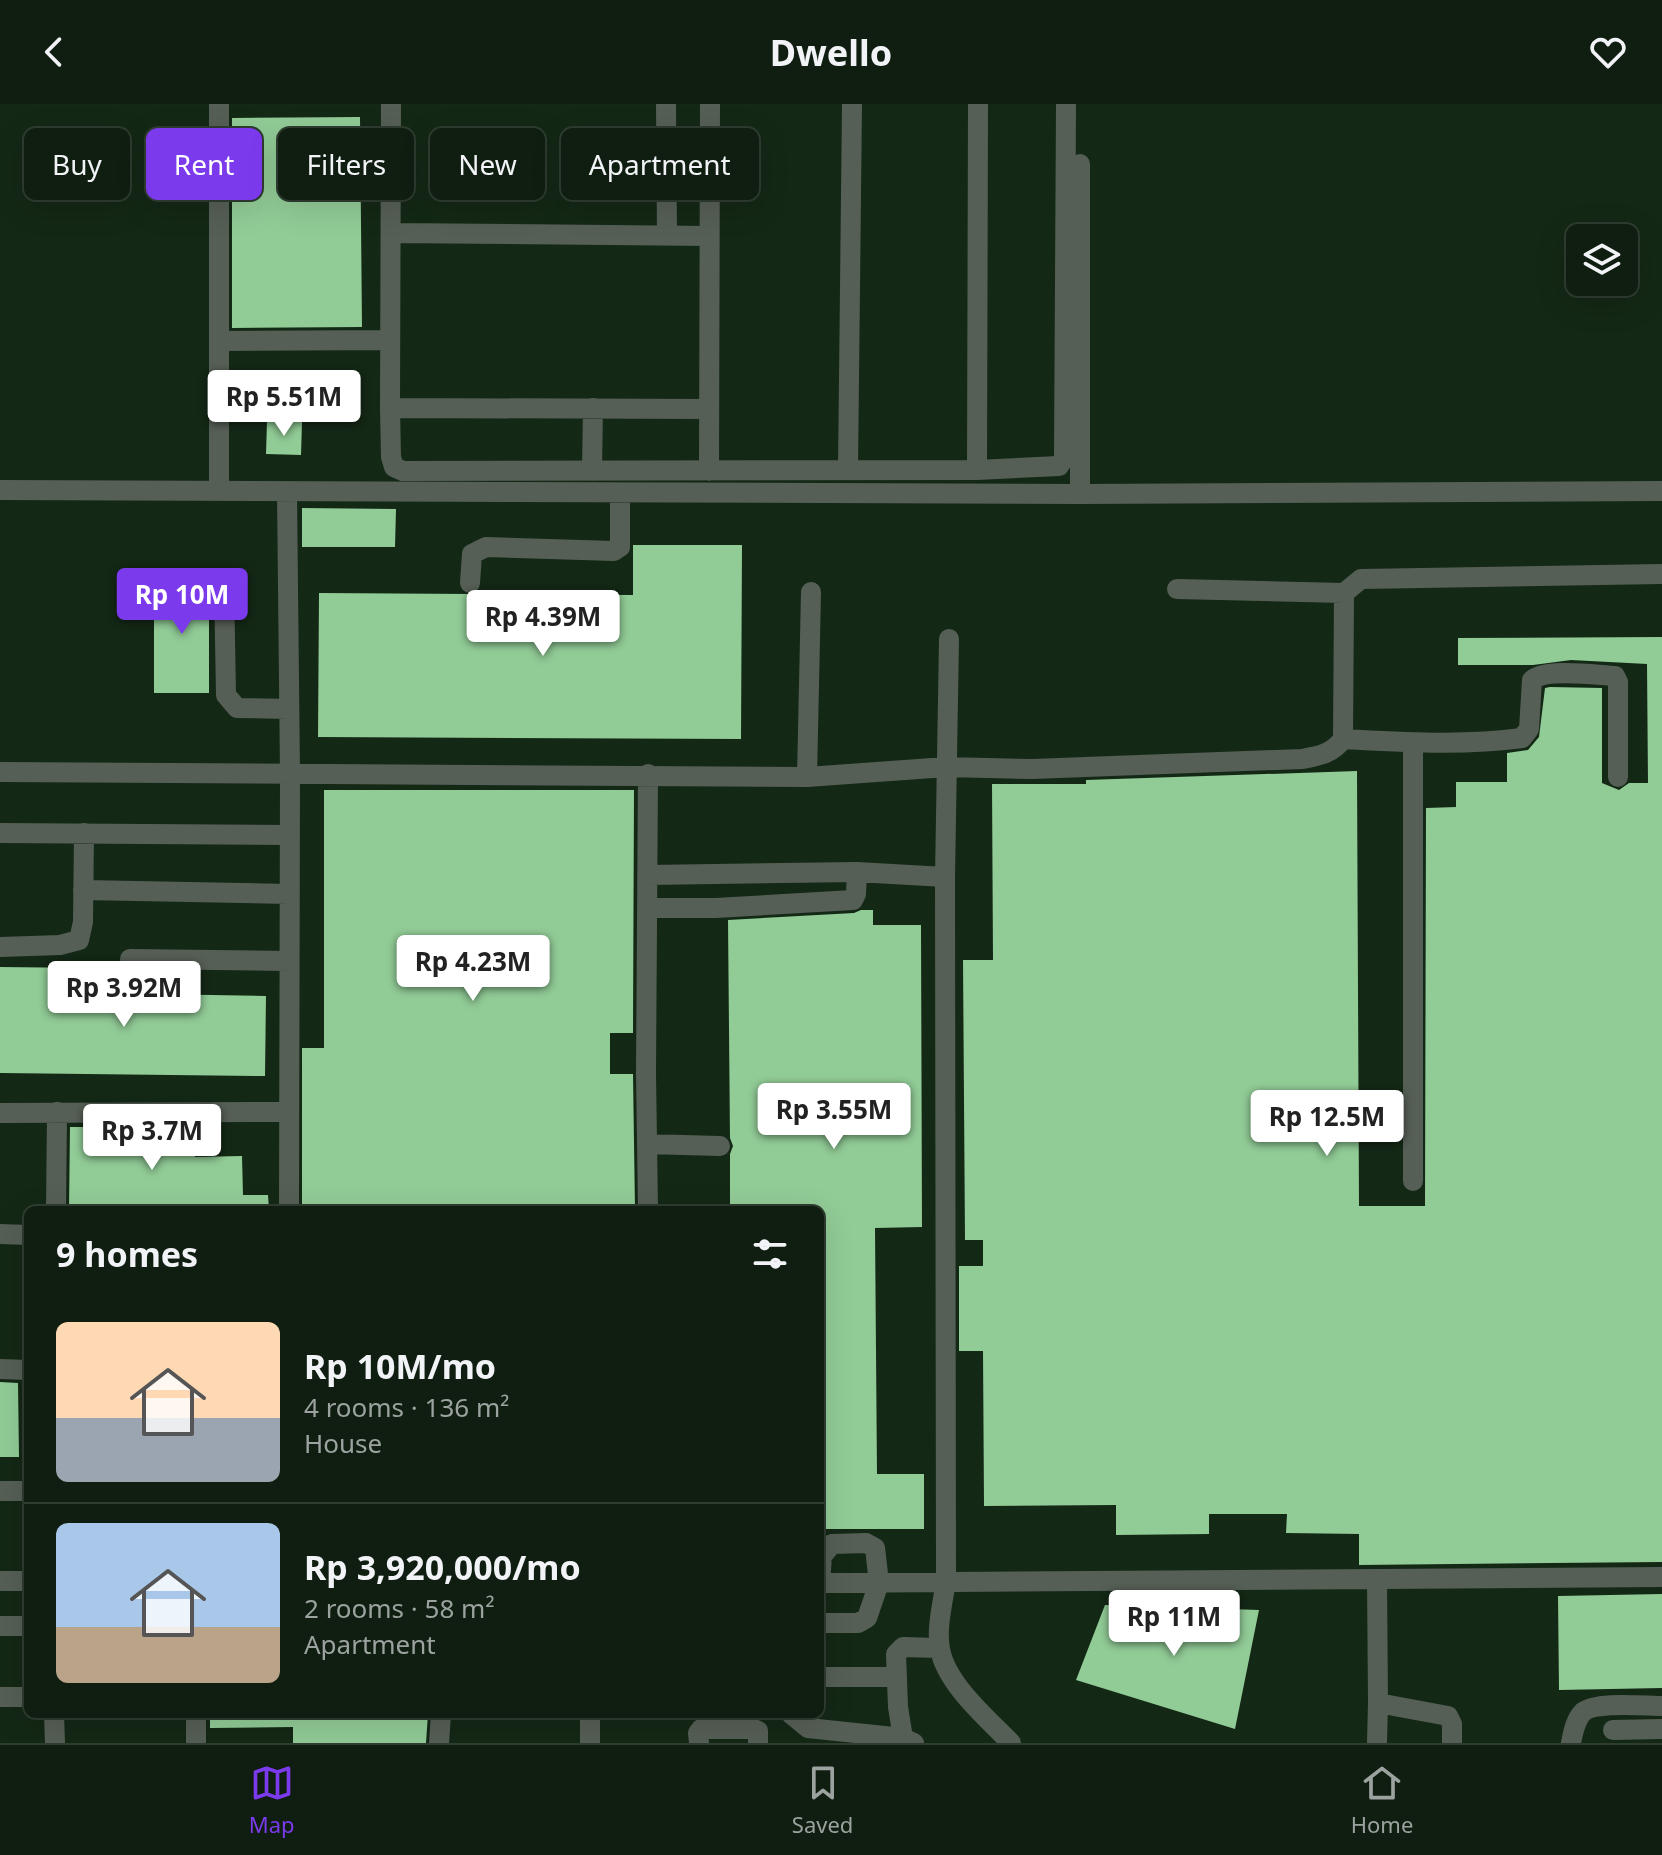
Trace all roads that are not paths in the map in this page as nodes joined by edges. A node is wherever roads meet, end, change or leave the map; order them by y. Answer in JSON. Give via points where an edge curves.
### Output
{"nodes":[{"id":1,"x":219,"y":104,"type":"edge"},
{"id":2,"x":391,"y":104,"type":"edge"},
{"id":3,"x":666,"y":104,"type":"edge"},
{"id":4,"x":710,"y":104,"type":"edge"},
{"id":5,"x":852,"y":104,"type":"edge"},
{"id":6,"x":978,"y":104,"type":"edge"},
{"id":7,"x":1066,"y":104,"type":"edge"},
{"id":8,"x":1080,"y":104,"type":"edge"},
{"id":9,"x":391,"y":233,"type":"junction"},
{"id":10,"x":667,"y":236,"type":"junction"},
{"id":11,"x":709,"y":236,"type":"junction"},
{"id":12,"x":390,"y":340,"type":"junction"},
{"id":13,"x":219,"y":341,"type":"junction"},
{"id":14,"x":390,"y":408,"type":"junction"},
{"id":15,"x":593,"y":408,"type":"junction"},
{"id":16,"x":709,"y":409,"type":"junction"},
{"id":17,"x":848,"y":470,"type":"junction"},
{"id":18,"x":977,"y":470,"type":"junction"},
{"id":19,"x":592,"y":471,"type":"junction"},
{"id":20,"x":709,"y":471,"type":"junction"},
{"id":21,"x":0,"y":490,"type":"edge"},
{"id":22,"x":219,"y":490,"type":"junction"},
{"id":23,"x":1662,"y":491,"type":"edge"},
{"id":24,"x":287,"y":492,"type":"junction"},
{"id":25,"x":620,"y":494,"type":"junction"},
{"id":26,"x":1080,"y":494,"type":"junction"},
{"id":27,"x":1662,"y":574,"type":"edge"},
{"id":28,"x":470,"y":583,"type":"dead end"},
{"id":29,"x":224,"y":585,"type":"dead end"},
{"id":30,"x":1177,"y":589,"type":"dead end"},
{"id":31,"x":811,"y":592,"type":"dead end"},
{"id":32,"x":1344,"y":593,"type":"junction"},
{"id":33,"x":949,"y":639,"type":"dead end"},
{"id":34,"x":289,"y":709,"type":"junction"},
{"id":35,"x":1343,"y":739,"type":"junction"},
{"id":36,"x":1413,"y":743,"type":"junction"},
{"id":37,"x":946,"y":767,"type":"junction"},
{"id":38,"x":0,"y":772,"type":"edge"},
{"id":39,"x":648,"y":774,"type":"junction"},
{"id":40,"x":290,"y":775,"type":"junction"},
{"id":41,"x":807,"y":777,"type":"junction"},
{"id":42,"x":1618,"y":777,"type":"dead end"},
{"id":43,"x":0,"y":833,"type":"edge"},
{"id":44,"x":84,"y":833,"type":"junction"},
{"id":45,"x":289,"y":835,"type":"junction"},
{"id":46,"x":857,"y":872,"type":"junction"},
{"id":47,"x":648,"y":875,"type":"junction"},
{"id":48,"x":945,"y":877,"type":"junction"},
{"id":49,"x":83,"y":890,"type":"junction"},
{"id":50,"x":289,"y":894,"type":"junction"},
{"id":51,"x":647,"y":908,"type":"junction"},
{"id":52,"x":0,"y":947,"type":"edge"},
{"id":53,"x":130,"y":959,"type":"dead end"},
{"id":54,"x":289,"y":961,"type":"junction"},
{"id":55,"x":57,"y":1112,"type":"junction"},
{"id":56,"x":289,"y":1112,"type":"junction"},
{"id":57,"x":0,"y":1113,"type":"edge"},
{"id":58,"x":647,"y":1144,"type":"junction"},
{"id":59,"x":720,"y":1146,"type":"dead end"},
{"id":60,"x":1413,"y":1181,"type":"dead end"},
{"id":61,"x":56,"y":1206,"type":"edge"},
{"id":62,"x":289,"y":1206,"type":"edge"},
{"id":63,"x":648,"y":1206,"type":"edge"},
{"id":64,"x":0,"y":1234,"type":"edge"},
{"id":65,"x":24,"y":1235,"type":"edge"},
{"id":66,"x":0,"y":1369,"type":"edge"},
{"id":67,"x":24,"y":1370,"type":"edge"},
{"id":68,"x":0,"y":1491,"type":"edge"},
{"id":69,"x":24,"y":1491,"type":"edge"},
{"id":70,"x":824,"y":1552,"type":"edge"},
{"id":71,"x":1662,"y":1577,"type":"edge"},
{"id":72,"x":1377,"y":1579,"type":"junction"},
{"id":73,"x":0,"y":1581,"type":"edge"},
{"id":74,"x":24,"y":1581,"type":"edge"},
{"id":75,"x":946,"y":1581,"type":"junction"},
{"id":76,"x":824,"y":1583,"type":"edge"},
{"id":77,"x":879,"y":1583,"type":"junction"},
{"id":78,"x":824,"y":1623,"type":"edge"},
{"id":79,"x":0,"y":1626,"type":"edge"},
{"id":80,"x":24,"y":1626,"type":"edge"},
{"id":81,"x":939,"y":1648,"type":"junction"},
{"id":82,"x":824,"y":1677,"type":"edge"},
{"id":83,"x":895,"y":1677,"type":"junction"},
{"id":84,"x":0,"y":1697,"type":"edge"},
{"id":85,"x":24,"y":1697,"type":"edge"},
{"id":86,"x":1378,"y":1703,"type":"junction"},
{"id":87,"x":1611,"y":1706,"type":"junction"},
{"id":88,"x":1662,"y":1706,"type":"edge"},
{"id":89,"x":54,"y":1718,"type":"edge"},
{"id":90,"x":196,"y":1718,"type":"edge"},
{"id":91,"x":441,"y":1718,"type":"edge"},
{"id":92,"x":590,"y":1718,"type":"edge"},
{"id":93,"x":796,"y":1718,"type":"edge"},
{"id":94,"x":1662,"y":1729,"type":"edge"},
{"id":95,"x":1614,"y":1736,"type":"edge"},
{"id":96,"x":909,"y":1740,"type":"edge"},
{"id":97,"x":55,"y":1743,"type":"edge"},
{"id":98,"x":196,"y":1743,"type":"edge"},
{"id":99,"x":439,"y":1743,"type":"edge"},
{"id":100,"x":590,"y":1743,"type":"edge"},
{"id":101,"x":699,"y":1743,"type":"edge"},
{"id":102,"x":758,"y":1743,"type":"edge"},
{"id":103,"x":1011,"y":1743,"type":"edge"},
{"id":104,"x":1377,"y":1743,"type":"edge"},
{"id":105,"x":1452,"y":1743,"type":"edge"},
{"id":106,"x":1571,"y":1743,"type":"edge"}],
"edges":[{"from":1,"to":13,"type":"lane"},
{"from":2,"to":9,"type":"lane"},
{"from":3,"to":10,"type":"lane"},
{"from":4,"to":11,"type":"lane"},
{"from":5,"to":17,"type":"lane"},
{"from":6,"to":18,"type":"lane"},
{"from":7,"to":18,"type":"lane","via":[[1064,458],[1053,468]]},
{"from":8,"to":26,"type":"lane"},
{"from":9,"to":10,"type":"lane"},
{"from":9,"to":12,"type":"lane"},
{"from":10,"to":11,"type":"lane"},
{"from":11,"to":16,"type":"lane"},
{"from":12,"to":13,"type":"lane"},
{"from":12,"to":14,"type":"lane"},
{"from":13,"to":22,"type":"lane"},
{"from":14,"to":15,"type":"lane"},
{"from":14,"to":19,"type":"lane","via":[[391,457],[397,469]]},
{"from":15,"to":16,"type":"lane"},
{"from":15,"to":19,"type":"lane"},
{"from":16,"to":20,"type":"lane"},
{"from":17,"to":18,"type":"lane"},
{"from":17,"to":20,"type":"lane"},
{"from":19,"to":20,"type":"lane"},
{"from":21,"to":22,"type":"lane"},
{"from":22,"to":24,"type":"lane"},
{"from":23,"to":26,"type":"lane"},
{"from":24,"to":25,"type":"lane"},
{"from":24,"to":34,"type":"lane"},
{"from":25,"to":26,"type":"lane"},
{"from":25,"to":28,"type":"lane","via":[[622,537],[614,551],[486,547],[472,554]]},
{"from":27,"to":32,"type":"lane","via":[[1369,578]]},
{"from":29,"to":34,"type":"lane","via":[[226,695],[237,708]]},
{"from":30,"to":32,"type":"lane"},
{"from":31,"to":41,"type":"lane"},
{"from":32,"to":35,"type":"lane"},
{"from":33,"to":37,"type":"lane"},
{"from":34,"to":40,"type":"lane"},
{"from":35,"to":36,"type":"lane"},
{"from":35,"to":37,"type":"lane","via":[[1326,754],[1302,759]]},
{"from":36,"to":42,"type":"lane","via":[[1522,738],[1529,729],[1532,680],[1538,675],[1615,676]]},
{"from":36,"to":60,"type":"lane"},
{"from":37,"to":41,"type":"lane"},
{"from":37,"to":48,"type":"lane"},
{"from":38,"to":40,"type":"lane"},
{"from":39,"to":40,"type":"lane"},
{"from":39,"to":41,"type":"lane"},
{"from":39,"to":47,"type":"lane"},
{"from":40,"to":45,"type":"lane"},
{"from":43,"to":44,"type":"lane"},
{"from":44,"to":45,"type":"lane"},
{"from":44,"to":49,"type":"lane"},
{"from":45,"to":50,"type":"lane"},
{"from":46,"to":47,"type":"lane"},
{"from":46,"to":48,"type":"lane"},
{"from":46,"to":51,"type":"lane","via":[[853,900]]},
{"from":47,"to":51,"type":"lane"},
{"from":48,"to":75,"type":"lane"},
{"from":49,"to":50,"type":"lane"},
{"from":49,"to":52,"type":"lane","via":[[79,940]]},
{"from":50,"to":54,"type":"lane"},
{"from":51,"to":58,"type":"lane"},
{"from":53,"to":54,"type":"lane"},
{"from":54,"to":56,"type":"lane"},
{"from":55,"to":56,"type":"lane"},
{"from":55,"to":57,"type":"lane"},
{"from":55,"to":61,"type":"lane"},
{"from":56,"to":62,"type":"lane"},
{"from":58,"to":59,"type":"lane"},
{"from":58,"to":63,"type":"lane"},
{"from":64,"to":65,"type":"lane"},
{"from":66,"to":67,"type":"lane"},
{"from":68,"to":69,"type":"lane"},
{"from":70,"to":77,"type":"lane","via":[[832,1544],[853,1542],[875,1548]]},
{"from":71,"to":72,"type":"lane"},
{"from":72,"to":75,"type":"lane"},
{"from":72,"to":86,"type":"lane"},
{"from":73,"to":74,"type":"lane"},
{"from":75,"to":77,"type":"lane"},
{"from":75,"to":81,"type":"lane"},
{"from":76,"to":77,"type":"lane"},
{"from":77,"to":78,"type":"lane","via":[[864,1622]]},
{"from":79,"to":80,"type":"lane"},
{"from":81,"to":83,"type":"lane","via":[[899,1648]]},
{"from":81,"to":103,"type":"lane","via":[[971,1701]]},
{"from":82,"to":83,"type":"lane"},
{"from":83,"to":96,"type":"lane"},
{"from":84,"to":85,"type":"lane"},
{"from":86,"to":104,"type":"lane"},
{"from":86,"to":105,"type":"lane","via":[[1448,1716]]},
{"from":87,"to":88,"type":"lane"},
{"from":87,"to":95,"type":"lane"},
{"from":87,"to":106,"type":"lane","via":[[1581,1715]]},
{"from":89,"to":97,"type":"lane"},
{"from":90,"to":98,"type":"lane"},
{"from":91,"to":99,"type":"lane"},
{"from":92,"to":100,"type":"lane"},
{"from":93,"to":96,"type":"lane","via":[[808,1728]]},
{"from":94,"to":95,"type":"lane"},
{"from":101,"to":102,"type":"lane","via":[[701,1729],[754,1729]]}]}
